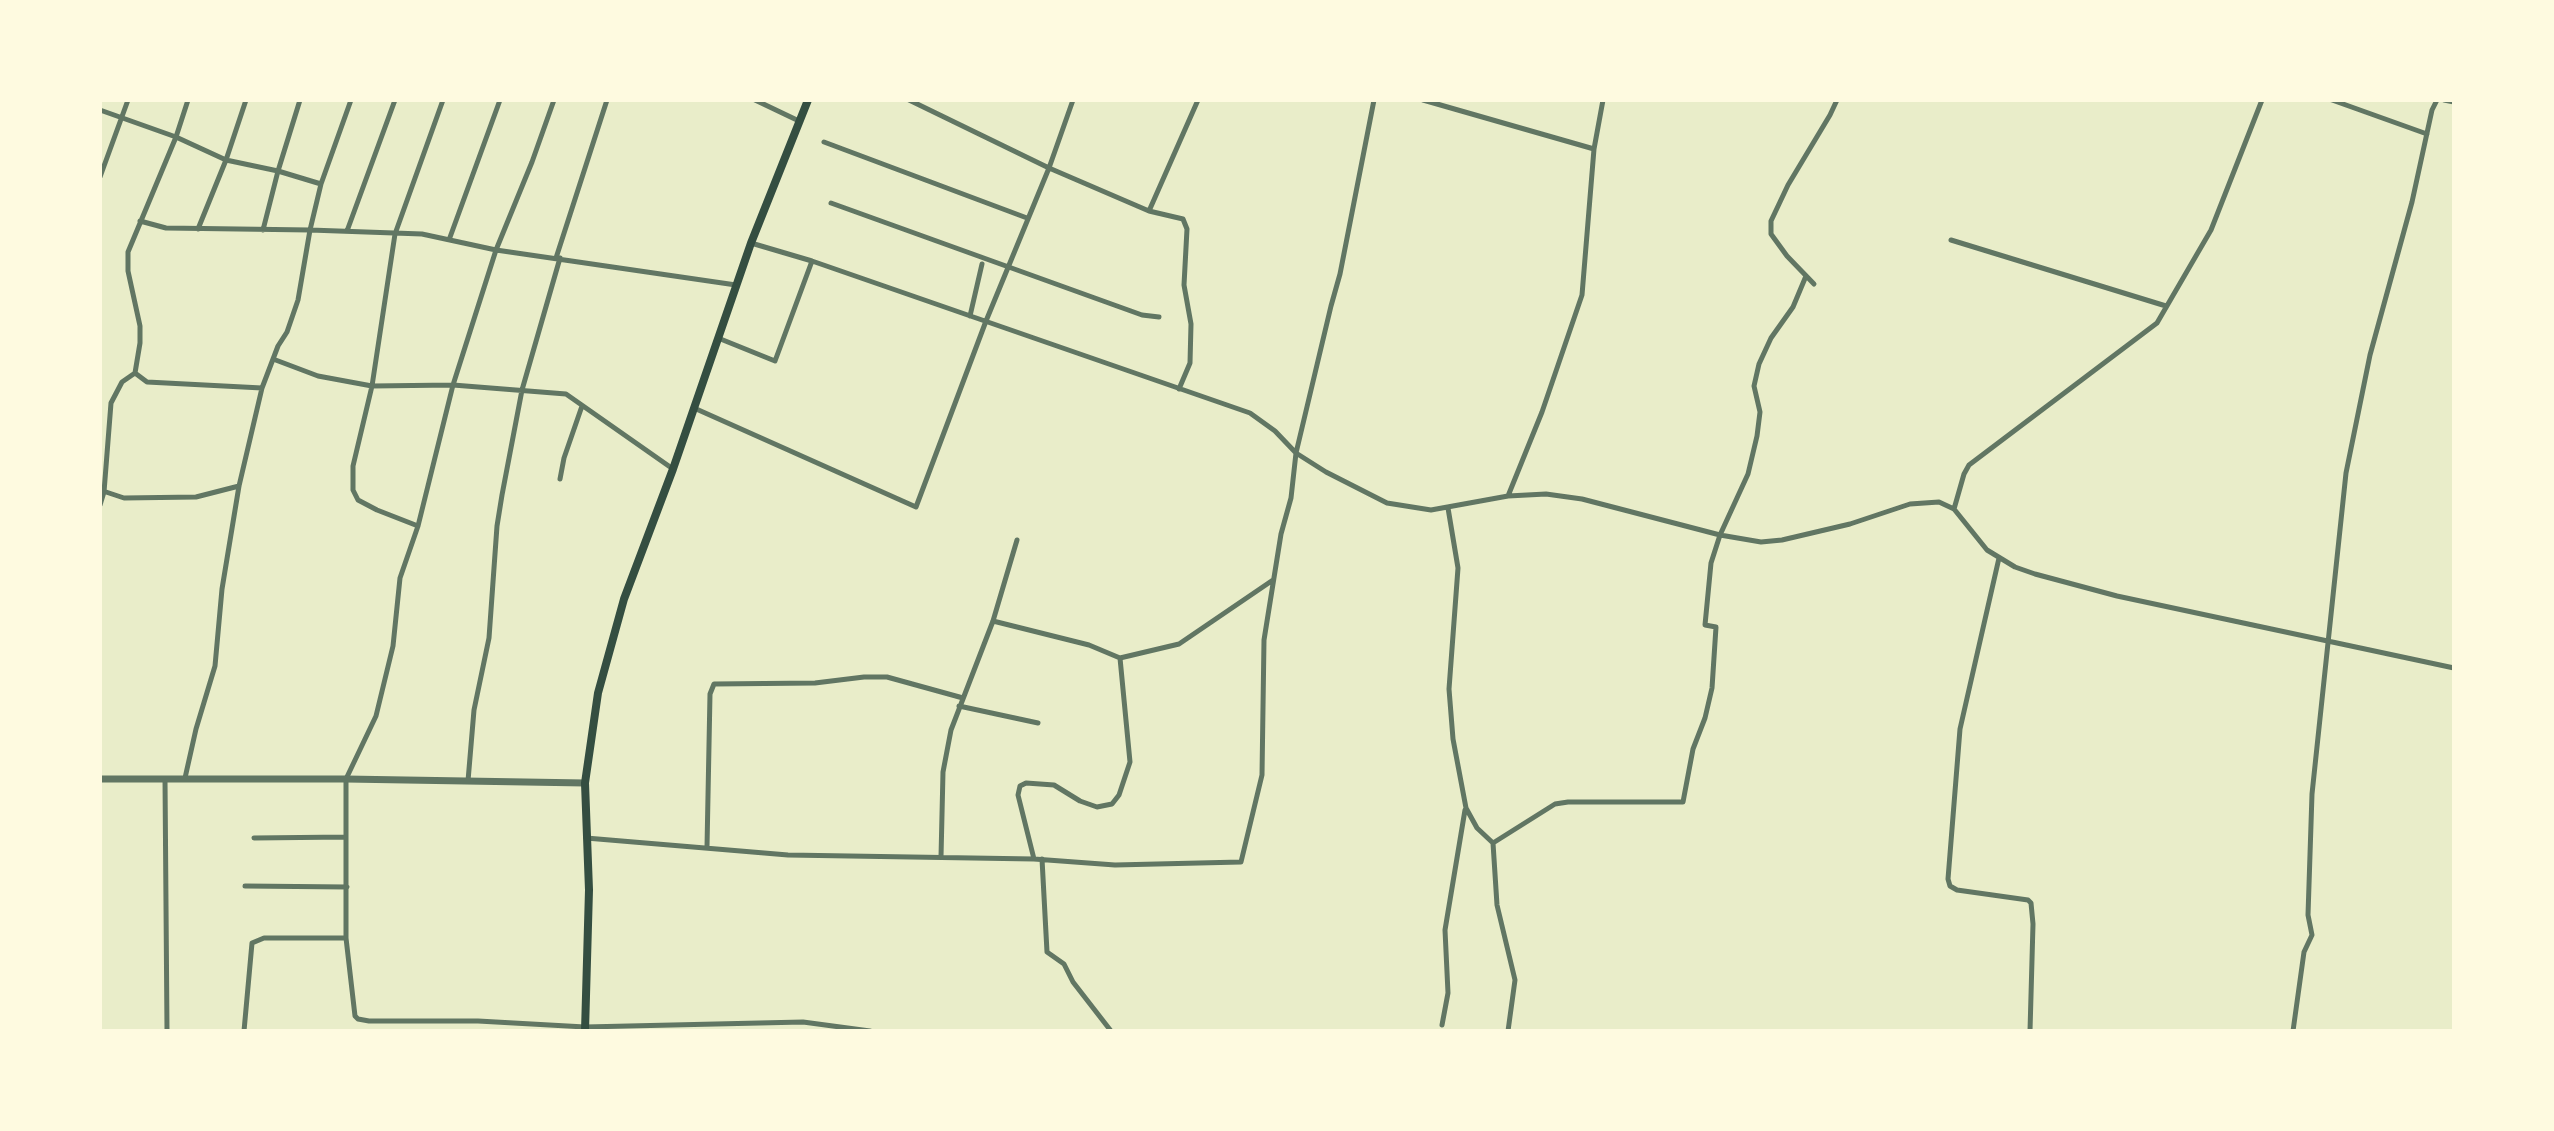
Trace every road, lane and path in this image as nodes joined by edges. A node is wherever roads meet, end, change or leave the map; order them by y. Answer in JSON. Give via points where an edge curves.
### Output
{"nodes":[{"id":1,"x":128,"y":100,"type":"edge"},
{"id":2,"x":188,"y":100,"type":"edge"},
{"id":3,"x":246,"y":100,"type":"edge"},
{"id":4,"x":300,"y":100,"type":"edge"},
{"id":5,"x":351,"y":100,"type":"edge"},
{"id":6,"x":395,"y":100,"type":"edge"},
{"id":7,"x":443,"y":100,"type":"edge"},
{"id":8,"x":500,"y":100,"type":"edge"},
{"id":9,"x":554,"y":100,"type":"edge"},
{"id":10,"x":607,"y":100,"type":"edge"},
{"id":11,"x":755,"y":100,"type":"edge"},
{"id":12,"x":808,"y":100,"type":"edge"},
{"id":13,"x":909,"y":100,"type":"edge"},
{"id":14,"x":1073,"y":100,"type":"edge"},
{"id":15,"x":1198,"y":100,"type":"edge"},
{"id":16,"x":1374,"y":100,"type":"edge"},
{"id":17,"x":1423,"y":100,"type":"edge"},
{"id":18,"x":1603,"y":100,"type":"edge"},
{"id":19,"x":1836,"y":100,"type":"edge"},
{"id":20,"x":2262,"y":100,"type":"edge"},
{"id":21,"x":2332,"y":100,"type":"edge"},
{"id":22,"x":2437,"y":100,"type":"edge"},
{"id":23,"x":2444,"y":100,"type":"edge"},
{"id":24,"x":2454,"y":102,"type":"edge"},
{"id":25,"x":100,"y":110,"type":"edge"},
{"id":26,"x":123,"y":117,"type":"junction"},
{"id":27,"x":799,"y":121,"type":"junction"},
{"id":28,"x":2427,"y":134,"type":"junction"},
{"id":29,"x":176,"y":137,"type":"junction"},
{"id":30,"x":824,"y":142,"type":"dead end"},
{"id":31,"x":1594,"y":149,"type":"junction"},
{"id":32,"x":226,"y":160,"type":"junction"},
{"id":33,"x":1049,"y":168,"type":"junction"},
{"id":34,"x":278,"y":171,"type":"junction"},
{"id":35,"x":100,"y":177,"type":"edge"},
{"id":36,"x":321,"y":184,"type":"junction"},
{"id":37,"x":831,"y":203,"type":"dead end"},
{"id":38,"x":1149,"y":211,"type":"junction"},
{"id":39,"x":1027,"y":218,"type":"junction"},
{"id":40,"x":140,"y":221,"type":"junction"},
{"id":41,"x":198,"y":229,"type":"junction"},
{"id":42,"x":263,"y":230,"type":"junction"},
{"id":43,"x":310,"y":230,"type":"junction"},
{"id":44,"x":347,"y":231,"type":"junction"},
{"id":45,"x":394,"y":234,"type":"junction"},
{"id":46,"x":449,"y":240,"type":"junction"},
{"id":47,"x":1951,"y":240,"type":"dead end"},
{"id":48,"x":751,"y":243,"type":"junction"},
{"id":49,"x":496,"y":250,"type":"junction"},
{"id":50,"x":558,"y":258,"type":"junction"},
{"id":51,"x":812,"y":261,"type":"junction"},
{"id":52,"x":982,"y":264,"type":"dead end"},
{"id":53,"x":1008,"y":266,"type":"junction"},
{"id":54,"x":1806,"y":276,"type":"junction"},
{"id":55,"x":1814,"y":284,"type":"dead end"},
{"id":56,"x":736,"y":285,"type":"junction"},
{"id":57,"x":2166,"y":306,"type":"junction"},
{"id":58,"x":970,"y":316,"type":"junction"},
{"id":59,"x":1159,"y":317,"type":"dead end"},
{"id":60,"x":986,"y":321,"type":"junction"},
{"id":61,"x":718,"y":338,"type":"junction"},
{"id":62,"x":273,"y":359,"type":"junction"},
{"id":63,"x":135,"y":373,"type":"junction"},
{"id":64,"x":453,"y":385,"type":"junction"},
{"id":65,"x":372,"y":386,"type":"junction"},
{"id":66,"x":262,"y":388,"type":"junction"},
{"id":67,"x":1180,"y":389,"type":"junction"},
{"id":68,"x":522,"y":390,"type":"junction"},
{"id":69,"x":582,"y":405,"type":"junction"},
{"id":70,"x":694,"y":408,"type":"junction"},
{"id":71,"x":1296,"y":453,"type":"junction"},
{"id":72,"x":673,"y":469,"type":"junction"},
{"id":73,"x":560,"y":479,"type":"dead end"},
{"id":74,"x":239,"y":486,"type":"junction"},
{"id":75,"x":102,"y":491,"type":"edge"},
{"id":76,"x":1508,"y":496,"type":"junction"},
{"id":77,"x":100,"y":505,"type":"edge"},
{"id":78,"x":1448,"y":509,"type":"junction"},
{"id":79,"x":1954,"y":509,"type":"junction"},
{"id":80,"x":418,"y":526,"type":"junction"},
{"id":81,"x":1720,"y":535,"type":"junction"},
{"id":82,"x":1017,"y":540,"type":"dead end"},
{"id":83,"x":2000,"y":558,"type":"junction"},
{"id":84,"x":1273,"y":580,"type":"junction"},
{"id":85,"x":993,"y":621,"type":"junction"},
{"id":86,"x":2328,"y":642,"type":"junction"},
{"id":87,"x":1120,"y":658,"type":"junction"},
{"id":88,"x":2454,"y":668,"type":"edge"},
{"id":89,"x":963,"y":698,"type":"junction"},
{"id":90,"x":959,"y":705,"type":"junction"},
{"id":91,"x":1038,"y":723,"type":"dead end"},
{"id":92,"x":186,"y":778,"type":"junction"},
{"id":93,"x":100,"y":779,"type":"edge"},
{"id":94,"x":165,"y":779,"type":"junction"},
{"id":95,"x":346,"y":779,"type":"junction"},
{"id":96,"x":468,"y":781,"type":"junction"},
{"id":97,"x":585,"y":783,"type":"junction"},
{"id":98,"x":1466,"y":808,"type":"junction"},
{"id":99,"x":346,"y":837,"type":"junction"},
{"id":100,"x":254,"y":838,"type":"dead end"},
{"id":101,"x":586,"y":838,"type":"junction"},
{"id":102,"x":1493,"y":843,"type":"junction"},
{"id":103,"x":707,"y":847,"type":"junction"},
{"id":104,"x":941,"y":857,"type":"junction"},
{"id":105,"x":1034,"y":859,"type":"junction"},
{"id":106,"x":1042,"y":859,"type":"junction"},
{"id":107,"x":245,"y":886,"type":"dead end"},
{"id":108,"x":347,"y":887,"type":"junction"},
{"id":109,"x":346,"y":938,"type":"junction"},
{"id":110,"x":478,"y":1021,"type":"junction"},
{"id":111,"x":1442,"y":1025,"type":"dead end"},
{"id":112,"x":584,"y":1029,"type":"edge"},
{"id":113,"x":167,"y":1031,"type":"edge"},
{"id":114,"x":244,"y":1031,"type":"edge"},
{"id":115,"x":478,"y":1031,"type":"edge"},
{"id":116,"x":870,"y":1031,"type":"edge"},
{"id":117,"x":1111,"y":1031,"type":"edge"},
{"id":118,"x":1508,"y":1031,"type":"edge"},
{"id":119,"x":2030,"y":1031,"type":"edge"},
{"id":120,"x":2294,"y":1031,"type":"edge"}],
"edges":[{"from":1,"to":26,"type":"street"},
{"from":2,"to":29,"type":"street"},
{"from":3,"to":32,"type":"street"},
{"from":4,"to":34,"type":"street"},
{"from":5,"to":36,"type":"street"},
{"from":6,"to":44,"type":"street"},
{"from":7,"to":45,"type":"street"},
{"from":8,"to":46,"type":"street"},
{"from":9,"to":49,"type":"street"},
{"from":10,"to":50,"type":"street"},
{"from":11,"to":27,"type":"street"},
{"from":12,"to":27,"type":"main road"},
{"from":13,"to":33,"type":"street"},
{"from":14,"to":33,"type":"street"},
{"from":15,"to":38,"type":"street"},
{"from":16,"to":71,"type":"street","via":[[1340,274]]},
{"from":17,"to":31,"type":"street"},
{"from":18,"to":31,"type":"street"},
{"from":19,"to":54,"type":"street","via":[[1771,221],[1770,234]]},
{"from":20,"to":57,"type":"street","via":[[2211,230]]},
{"from":21,"to":28,"type":"street"},
{"from":22,"to":28,"type":"street"},
{"from":23,"to":24,"type":"street"},
{"from":25,"to":26,"type":"street"},
{"from":26,"to":29,"type":"street"},
{"from":26,"to":35,"type":"street"},
{"from":27,"to":48,"type":"main road"},
{"from":28,"to":86,"type":"street","via":[[2370,355],[2346,473]]},
{"from":29,"to":32,"type":"street"},
{"from":29,"to":40,"type":"street"},
{"from":30,"to":39,"type":"street"},
{"from":31,"to":76,"type":"street","via":[[1582,295]]},
{"from":32,"to":34,"type":"street"},
{"from":32,"to":41,"type":"street"},
{"from":33,"to":38,"type":"street"},
{"from":33,"to":39,"type":"street"},
{"from":34,"to":36,"type":"street"},
{"from":34,"to":42,"type":"street"},
{"from":36,"to":43,"type":"street"},
{"from":37,"to":53,"type":"street"},
{"from":38,"to":67,"type":"street","via":[[1183,219],[1187,229],[1184,285],[1191,363]]},
{"from":39,"to":53,"type":"street"},
{"from":40,"to":41,"type":"street"},
{"from":40,"to":63,"type":"street","via":[[128,252],[140,326]]},
{"from":41,"to":42,"type":"street"},
{"from":42,"to":43,"type":"street"},
{"from":43,"to":44,"type":"street"},
{"from":43,"to":62,"type":"street","via":[[298,299]]},
{"from":44,"to":45,"type":"street"},
{"from":45,"to":46,"type":"street"},
{"from":45,"to":65,"type":"street"},
{"from":46,"to":49,"type":"street"},
{"from":47,"to":57,"type":"street"},
{"from":48,"to":51,"type":"street"},
{"from":48,"to":56,"type":"main road"},
{"from":49,"to":50,"type":"street"},
{"from":49,"to":64,"type":"street"},
{"from":50,"to":56,"type":"street"},
{"from":50,"to":68,"type":"street"},
{"from":51,"to":58,"type":"street"},
{"from":51,"to":61,"type":"street","via":[[775,361]]},
{"from":52,"to":58,"type":"street"},
{"from":53,"to":59,"type":"street","via":[[1142,316]]},
{"from":53,"to":60,"type":"street"},
{"from":54,"to":55,"type":"street"},
{"from":54,"to":81,"type":"street","via":[[1759,364],[1754,386],[1760,412],[1758,436],[1748,474]]},
{"from":56,"to":61,"type":"main road"},
{"from":57,"to":79,"type":"street","via":[[2157,323],[1969,466]]},
{"from":58,"to":60,"type":"street"},
{"from":60,"to":67,"type":"street"},
{"from":60,"to":70,"type":"street","via":[[916,507]]},
{"from":61,"to":70,"type":"main road"},
{"from":62,"to":65,"type":"street","via":[[318,376]]},
{"from":62,"to":66,"type":"street"},
{"from":63,"to":66,"type":"street","via":[[147,382]]},
{"from":63,"to":75,"type":"street","via":[[122,382],[111,403]]},
{"from":64,"to":65,"type":"street"},
{"from":64,"to":68,"type":"street"},
{"from":64,"to":80,"type":"street"},
{"from":65,"to":80,"type":"street","via":[[353,466],[353,490],[358,500]]},
{"from":66,"to":74,"type":"street"},
{"from":67,"to":71,"type":"street","via":[[1250,413]]},
{"from":68,"to":69,"type":"street","via":[[566,394]]},
{"from":68,"to":96,"type":"street","via":[[497,526],[489,638],[474,709]]},
{"from":69,"to":72,"type":"street"},
{"from":69,"to":73,"type":"street"},
{"from":70,"to":72,"type":"main road"},
{"from":71,"to":78,"type":"street","via":[[1387,503]]},
{"from":71,"to":84,"type":"street"},
{"from":72,"to":97,"type":"main road","via":[[624,599],[598,693]]},
{"from":74,"to":75,"type":"street","via":[[196,497],[124,498]]},
{"from":74,"to":92,"type":"street","via":[[215,666]]},
{"from":75,"to":77,"type":"street"},
{"from":76,"to":78,"type":"street"},
{"from":76,"to":81,"type":"street","via":[[1546,494],[1582,499]]},
{"from":78,"to":98,"type":"street","via":[[1458,568],[1449,703]]},
{"from":79,"to":81,"type":"street","via":[[1939,502],[1910,504],[1772,542]]},
{"from":79,"to":83,"type":"street","via":[[1987,550]]},
{"from":80,"to":95,"type":"street","via":[[400,578],[393,646],[376,716]]},
{"from":81,"to":102,"type":"street","via":[[1705,625],[1716,627],[1712,688],[1682,802],[1555,804]]},
{"from":82,"to":85,"type":"street"},
{"from":83,"to":86,"type":"street","via":[[2035,574],[2117,596]]},
{"from":83,"to":119,"type":"street","via":[[1960,729],[1948,879],[1957,890],[2031,903]]},
{"from":84,"to":87,"type":"street","via":[[1179,644]]},
{"from":84,"to":106,"type":"street","via":[[1264,640],[1262,775],[1241,862],[1115,864]]},
{"from":85,"to":87,"type":"street","via":[[1089,645]]},
{"from":85,"to":89,"type":"street"},
{"from":86,"to":88,"type":"street"},
{"from":86,"to":120,"type":"street","via":[[2312,793],[2308,915],[2312,935],[2304,952]]},
{"from":87,"to":105,"type":"street","via":[[1130,762],[1119,795],[1112,804],[1097,807],[1054,785],[1020,786],[1018,795]]},
{"from":89,"to":90,"type":"street"},
{"from":89,"to":103,"type":"street","via":[[887,677],[714,684],[710,694]]},
{"from":90,"to":91,"type":"street"},
{"from":90,"to":104,"type":"street","via":[[943,772]]},
{"from":92,"to":94,"type":"street"},
{"from":92,"to":95,"type":"street"},
{"from":93,"to":94,"type":"street"},
{"from":94,"to":113,"type":"street"},
{"from":95,"to":96,"type":"street"},
{"from":95,"to":99,"type":"street"},
{"from":96,"to":97,"type":"street"},
{"from":97,"to":101,"type":"main road"},
{"from":98,"to":102,"type":"street","via":[[1477,828]]},
{"from":98,"to":111,"type":"street","via":[[1445,929],[1448,993]]},
{"from":99,"to":100,"type":"street"},
{"from":99,"to":108,"type":"street"},
{"from":101,"to":103,"type":"street"},
{"from":101,"to":112,"type":"main road","via":[[589,890]]},
{"from":102,"to":118,"type":"street","via":[[1497,905],[1516,980]]},
{"from":103,"to":104,"type":"street","via":[[788,855]]},
{"from":104,"to":105,"type":"street"},
{"from":105,"to":106,"type":"street"},
{"from":106,"to":117,"type":"street","via":[[1047,953],[1064,964]]},
{"from":107,"to":108,"type":"street"},
{"from":108,"to":109,"type":"street"},
{"from":109,"to":110,"type":"street","via":[[358,1019]]},
{"from":109,"to":114,"type":"street","via":[[264,938],[252,943]]},
{"from":110,"to":112,"type":"street"},
{"from":110,"to":115,"type":"street"},
{"from":112,"to":116,"type":"street","via":[[803,1022]]}]}
